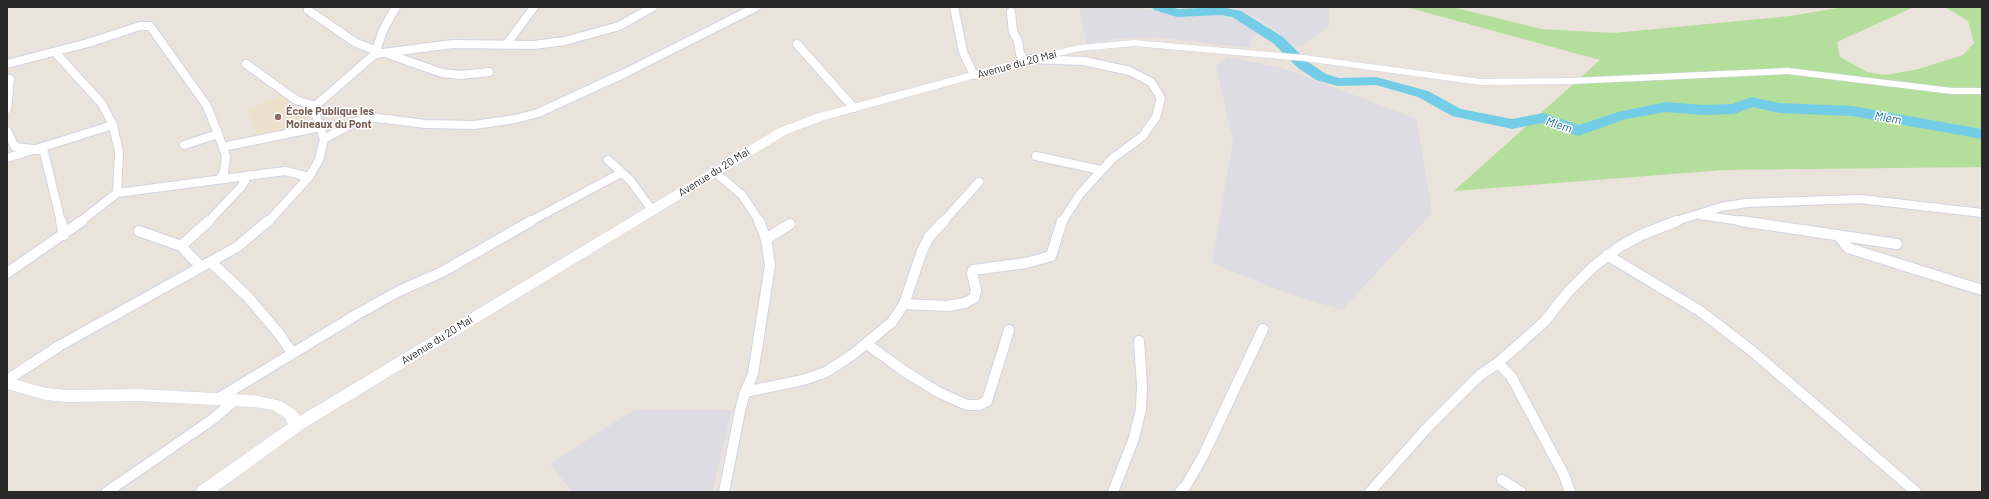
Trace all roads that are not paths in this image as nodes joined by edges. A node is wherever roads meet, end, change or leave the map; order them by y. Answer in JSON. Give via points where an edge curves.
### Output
{"nodes":[{"id":1,"x":396,"y":7,"type":"edge"},
{"id":2,"x":534,"y":7,"type":"edge"},
{"id":3,"x":653,"y":7,"type":"edge"},
{"id":4,"x":756,"y":7,"type":"edge"},
{"id":5,"x":954,"y":7,"type":"edge"},
{"id":6,"x":308,"y":10,"type":"dead end"},
{"id":7,"x":1011,"y":12,"type":"dead end"},
{"id":8,"x":506,"y":44,"type":"junction"},
{"id":9,"x":797,"y":44,"type":"dead end"},
{"id":10,"x":55,"y":52,"type":"junction"},
{"id":11,"x":378,"y":53,"type":"junction"},
{"id":12,"x":1027,"y":60,"type":"junction"},
{"id":13,"x":7,"y":64,"type":"edge"},
{"id":14,"x":246,"y":64,"type":"dead end"},
{"id":15,"x":489,"y":72,"type":"dead end"},
{"id":16,"x":974,"y":75,"type":"junction"},
{"id":17,"x":10,"y":79,"type":"dead end"},
{"id":18,"x":1982,"y":91,"type":"edge"},
{"id":19,"x":315,"y":106,"type":"junction"},
{"id":20,"x":854,"y":108,"type":"junction"},
{"id":21,"x":7,"y":109,"type":"edge"},
{"id":22,"x":114,"y":125,"type":"junction"},
{"id":23,"x":320,"y":127,"type":"junction"},
{"id":24,"x":7,"y":131,"type":"edge"},
{"id":25,"x":218,"y":134,"type":"junction"},
{"id":26,"x":324,"y":139,"type":"junction"},
{"id":27,"x":184,"y":146,"type":"dead end"},
{"id":28,"x":223,"y":147,"type":"junction"},
{"id":29,"x":34,"y":150,"type":"junction"},
{"id":30,"x":1036,"y":156,"type":"dead end"},
{"id":31,"x":7,"y":158,"type":"edge"},
{"id":32,"x":608,"y":160,"type":"dead end"},
{"id":33,"x":1100,"y":170,"type":"junction"},
{"id":34,"x":621,"y":173,"type":"junction"},
{"id":35,"x":716,"y":173,"type":"junction"},
{"id":36,"x":309,"y":177,"type":"junction"},
{"id":37,"x":220,"y":178,"type":"junction"},
{"id":38,"x":242,"y":178,"type":"junction"},
{"id":39,"x":980,"y":182,"type":"dead end"},
{"id":40,"x":117,"y":193,"type":"junction"},
{"id":41,"x":652,"y":210,"type":"junction"},
{"id":42,"x":1982,"y":212,"type":"edge"},
{"id":43,"x":1699,"y":214,"type":"junction"},
{"id":44,"x":790,"y":224,"type":"dead end"},
{"id":45,"x":139,"y":231,"type":"dead end"},
{"id":46,"x":64,"y":235,"type":"junction"},
{"id":47,"x":1838,"y":235,"type":"junction"},
{"id":48,"x":766,"y":239,"type":"junction"},
{"id":49,"x":1897,"y":244,"type":"dead end"},
{"id":50,"x":181,"y":246,"type":"junction"},
{"id":51,"x":1607,"y":256,"type":"junction"},
{"id":52,"x":211,"y":262,"type":"junction"},
{"id":53,"x":201,"y":267,"type":"junction"},
{"id":54,"x":7,"y":273,"type":"edge"},
{"id":55,"x":1982,"y":290,"type":"edge"},
{"id":56,"x":904,"y":304,"type":"junction"},
{"id":57,"x":1263,"y":329,"type":"dead end"},
{"id":58,"x":1009,"y":330,"type":"dead end"},
{"id":59,"x":1139,"y":341,"type":"dead end"},
{"id":60,"x":867,"y":344,"type":"junction"},
{"id":61,"x":292,"y":353,"type":"junction"},
{"id":62,"x":1498,"y":363,"type":"junction"},
{"id":63,"x":7,"y":382,"type":"edge"},
{"id":64,"x":745,"y":392,"type":"junction"},
{"id":65,"x":219,"y":398,"type":"junction"},
{"id":66,"x":235,"y":400,"type":"junction"},
{"id":67,"x":298,"y":425,"type":"junction"},
{"id":68,"x":1502,"y":480,"type":"dead end"},
{"id":69,"x":107,"y":492,"type":"edge"},
{"id":70,"x":204,"y":492,"type":"edge"},
{"id":71,"x":724,"y":492,"type":"edge"},
{"id":72,"x":1113,"y":492,"type":"edge"},
{"id":73,"x":1180,"y":492,"type":"edge"},
{"id":74,"x":1370,"y":492,"type":"edge"},
{"id":75,"x":1521,"y":492,"type":"edge"},
{"id":76,"x":1570,"y":492,"type":"edge"},
{"id":77,"x":1916,"y":492,"type":"edge"}],
"edges":[{"from":1,"to":11,"type":"street","via":[[384,30]]},
{"from":2,"to":8,"type":"street"},
{"from":3,"to":8,"type":"street","via":[[619,26],[579,38],[533,45]]},
{"from":4,"to":26,"type":"street","via":[[538,112],[515,119],[475,125],[426,124],[369,117]]},
{"from":5,"to":16,"type":"street","via":[[963,52]]},
{"from":6,"to":11,"type":"street","via":[[356,43]]},
{"from":7,"to":12,"type":"street","via":[[1013,32],[1018,41],[1020,54]]},
{"from":8,"to":11,"type":"street","via":[[453,44]]},
{"from":9,"to":20,"type":"street"},
{"from":10,"to":13,"type":"street"},
{"from":10,"to":22,"type":"street","via":[[102,104]]},
{"from":10,"to":25,"type":"street","via":[[140,26],[150,26],[207,106]]},
{"from":11,"to":15,"type":"street","via":[[442,72],[460,75]]},
{"from":11,"to":19,"type":"street"},
{"from":12,"to":16,"type":"main road","name":"Avenue du 20 Mai"},
{"from":12,"to":18,"type":"main road","name":"Avenue du 20 Mai","via":[[1080,48],[1134,43],[1299,58],[1504,83],[1788,71],[1952,90]]},
{"from":12,"to":33,"type":"street","via":[[1084,61],[1130,71],[1151,82],[1161,98],[1156,117],[1143,136]]},
{"from":14,"to":19,"type":"street","via":[[296,100]]},
{"from":16,"to":20,"type":"main road","name":"Avenue du 20 Mai"},
{"from":17,"to":21,"type":"street"},
{"from":19,"to":23,"type":"street"},
{"from":20,"to":35,"type":"main road","name":"Avenue du 20 Mai","via":[[783,131],[752,148]]},
{"from":22,"to":29,"type":"street"},
{"from":22,"to":40,"type":"street","via":[[119,152]]},
{"from":23,"to":26,"type":"street"},
{"from":23,"to":28,"type":"street"},
{"from":24,"to":29,"type":"street","via":[[15,147]]},
{"from":25,"to":27,"type":"street"},
{"from":25,"to":28,"type":"street"},
{"from":26,"to":36,"type":"street","via":[[318,160]]},
{"from":28,"to":37,"type":"street","via":[[226,165]]},
{"from":29,"to":31,"type":"street"},
{"from":29,"to":46,"type":"street","via":[[44,152]]},
{"from":30,"to":33,"type":"street"},
{"from":32,"to":34,"type":"street"},
{"from":33,"to":56,"type":"street","via":[[1063,219],[1051,256],[1039,261],[973,270],[976,290],[974,298],[965,303],[948,306]]},
{"from":34,"to":41,"type":"street","via":[[630,180]]},
{"from":34,"to":61,"type":"street","via":[[442,272],[399,291]]},
{"from":35,"to":41,"type":"main road","name":"Avenue du 20 Mai"},
{"from":35,"to":48,"type":"street","via":[[742,196],[759,220]]},
{"from":36,"to":38,"type":"street","via":[[285,171]]},
{"from":36,"to":52,"type":"street","via":[[254,235]]},
{"from":37,"to":38,"type":"street"},
{"from":37,"to":40,"type":"street"},
{"from":38,"to":50,"type":"street","via":[[245,182],[241,188]]},
{"from":39,"to":56,"type":"street","via":[[928,237]]},
{"from":40,"to":46,"type":"street"},
{"from":41,"to":67,"type":"main road","name":"Avenue du 20 Mai"},
{"from":42,"to":43,"type":"street","via":[[1842,199],[1746,202]]},
{"from":43,"to":47,"type":"street"},
{"from":43,"to":51,"type":"street","via":[[1641,235]]},
{"from":44,"to":48,"type":"street"},
{"from":45,"to":50,"type":"street"},
{"from":46,"to":54,"type":"street"},
{"from":47,"to":49,"type":"street"},
{"from":47,"to":55,"type":"street","via":[[1848,248]]},
{"from":48,"to":64,"type":"street","via":[[770,265],[765,304],[753,374]]},
{"from":50,"to":53,"type":"street"},
{"from":51,"to":62,"type":"street","via":[[1569,291],[1544,322]]},
{"from":51,"to":77,"type":"street","via":[[1700,311],[1752,351]]},
{"from":52,"to":53,"type":"street"},
{"from":52,"to":61,"type":"street","via":[[248,297]]},
{"from":53,"to":63,"type":"street","via":[[59,346]]},
{"from":56,"to":60,"type":"street","via":[[892,322]]},
{"from":57,"to":73,"type":"street","via":[[1202,456]]},
{"from":58,"to":60,"type":"street","via":[[987,401],[979,405],[967,405],[938,392]]},
{"from":59,"to":72,"type":"street","via":[[1141,409],[1134,438]]},
{"from":60,"to":64,"type":"street","via":[[826,372],[803,380]]},
{"from":61,"to":65,"type":"street"},
{"from":62,"to":74,"type":"street","via":[[1480,376],[1426,429]]},
{"from":62,"to":76,"type":"street","via":[[1511,376],[1564,475]]},
{"from":63,"to":65,"type":"main road","via":[[46,394],[68,396]]},
{"from":64,"to":71,"type":"street"},
{"from":65,"to":66,"type":"main road"},
{"from":66,"to":67,"type":"main road","via":[[276,405],[290,414]]},
{"from":66,"to":69,"type":"street","via":[[213,419]]},
{"from":67,"to":70,"type":"main road","name":"Avenue du 20 Mai"},
{"from":68,"to":75,"type":"street"}]}
